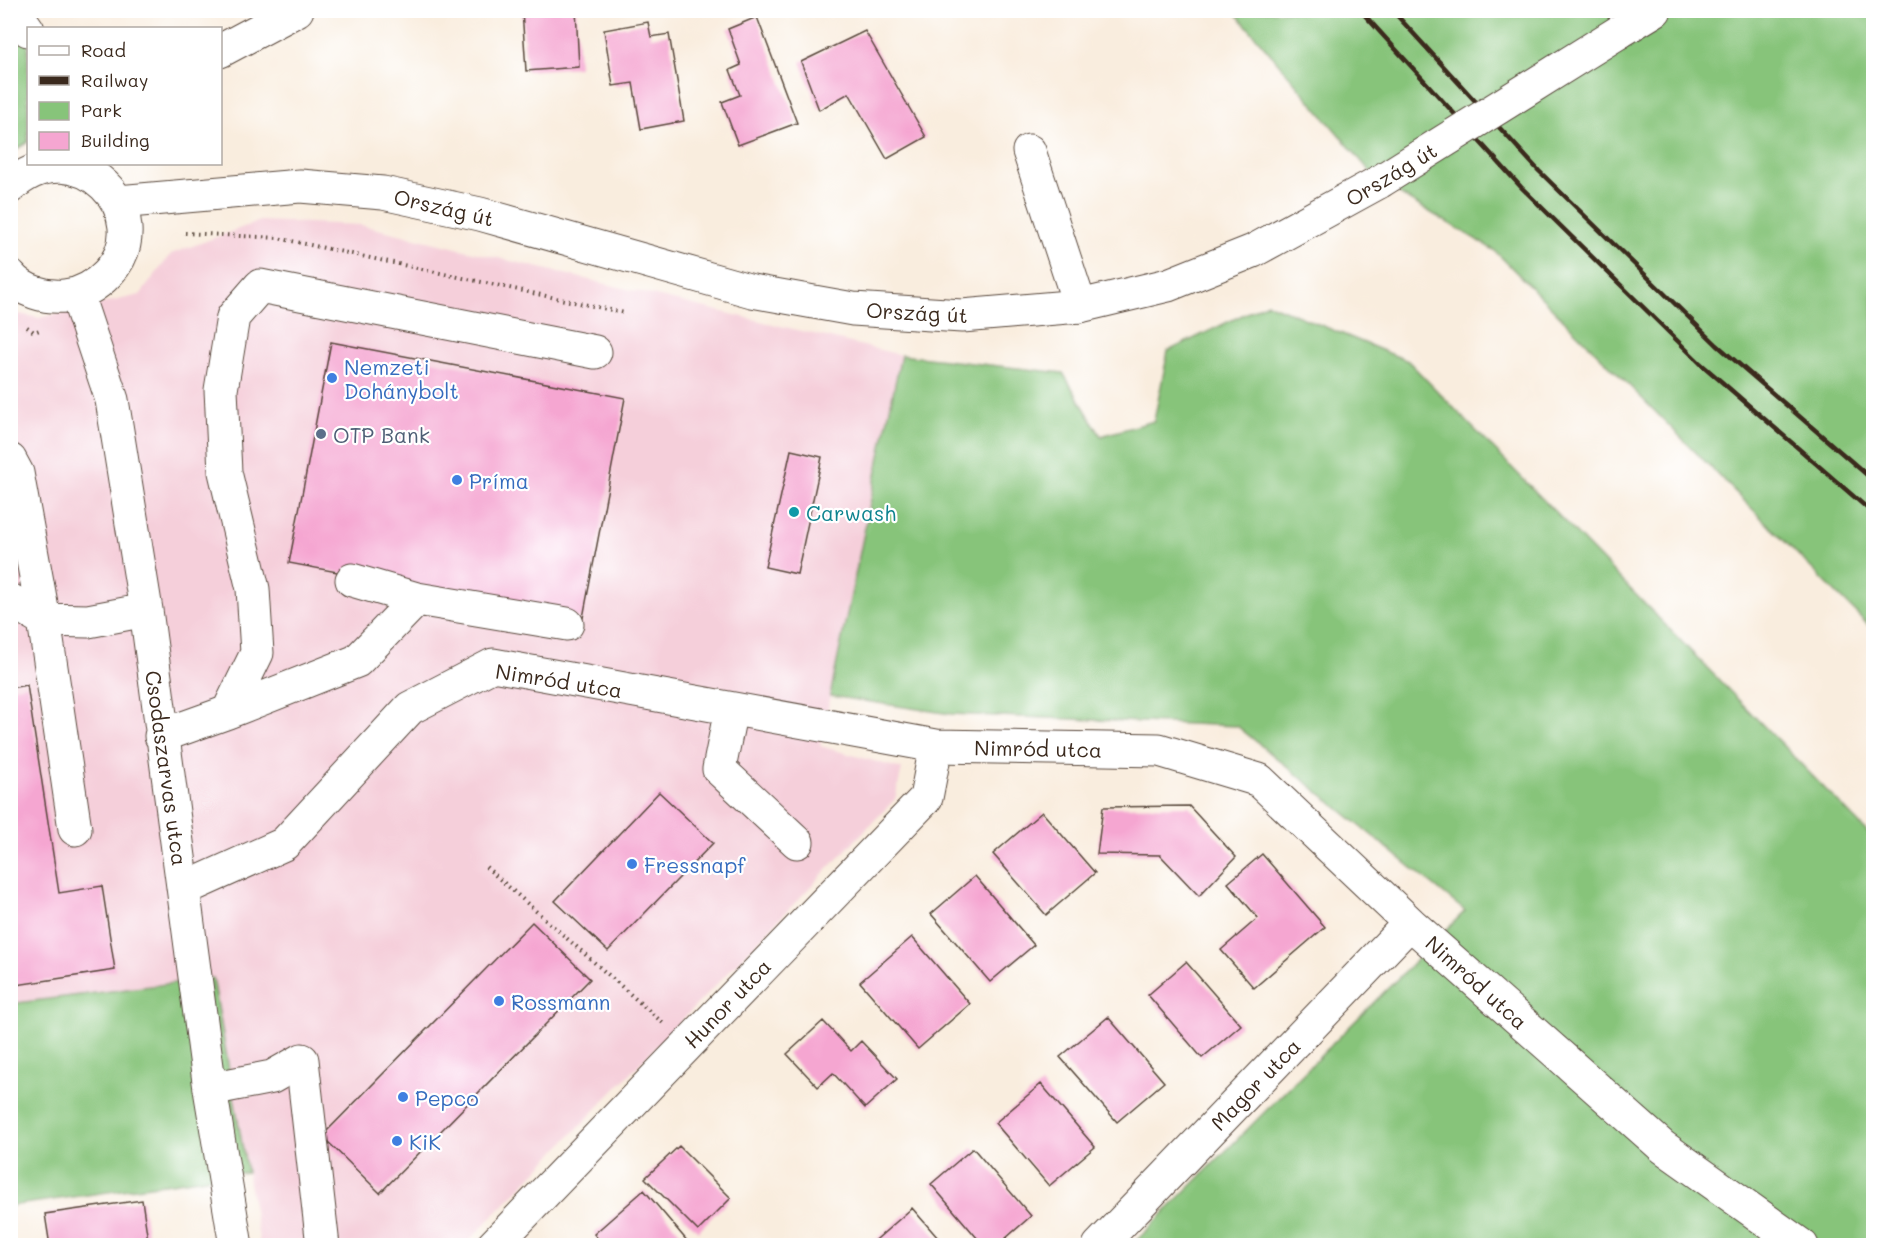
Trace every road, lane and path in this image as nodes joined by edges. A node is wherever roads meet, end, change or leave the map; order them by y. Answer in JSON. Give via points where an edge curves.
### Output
{"nodes":[{"id":1,"x":14,"y":10,"type":"edge"},
{"id":2,"x":297,"y":10,"type":"edge"},
{"id":3,"x":1655,"y":10,"type":"edge"},
{"id":4,"x":27,"y":29,"type":"edge"},
{"id":5,"x":222,"y":50,"type":"edge"},
{"id":6,"x":1029,"y":150,"type":"dead end"},
{"id":7,"x":21,"y":174,"type":"edge"},
{"id":8,"x":118,"y":202,"type":"junction"},
{"id":9,"x":181,"y":232,"type":"dead end"},
{"id":10,"x":10,"y":276,"type":"edge"},
{"id":11,"x":77,"y":294,"type":"junction"},
{"id":12,"x":1080,"y":306,"type":"junction"},
{"id":13,"x":625,"y":313,"type":"dead end"},
{"id":14,"x":595,"y":352,"type":"dead end"},
{"id":15,"x":10,"y":460,"type":"edge"},
{"id":16,"x":352,"y":580,"type":"dead end"},
{"id":17,"x":417,"y":599,"type":"junction"},
{"id":18,"x":10,"y":600,"type":"edge"},
{"id":19,"x":146,"y":610,"type":"junction"},
{"id":20,"x":44,"y":620,"type":"junction"},
{"id":21,"x":567,"y":624,"type":"dead end"},
{"id":22,"x":731,"y":709,"type":"junction"},
{"id":23,"x":228,"y":712,"type":"junction"},
{"id":24,"x":161,"y":736,"type":"junction"},
{"id":25,"x":936,"y":747,"type":"junction"},
{"id":26,"x":75,"y":829,"type":"dead end"},
{"id":27,"x":797,"y":842,"type":"dead end"},
{"id":28,"x":486,"y":867,"type":"dead end"},
{"id":29,"x":184,"y":889,"type":"junction"},
{"id":30,"x":1410,"y":923,"type":"junction"},
{"id":31,"x":687,"y":1045,"type":"junction"},
{"id":32,"x":210,"y":1089,"type":"junction"},
{"id":33,"x":236,"y":1245,"type":"edge"},
{"id":34,"x":323,"y":1245,"type":"edge"},
{"id":35,"x":493,"y":1245,"type":"edge"},
{"id":36,"x":1099,"y":1245,"type":"edge"},
{"id":37,"x":1802,"y":1245,"type":"edge"}],
"edges":[{"from":1,"to":4,"type":"street"},
{"from":2,"to":5,"type":"street"},
{"from":3,"to":12,"type":"street","name":"Ország út","bridge":true,"via":[[1379,182],[1221,266],[1168,285]]},
{"from":6,"to":12,"type":"street"},
{"from":7,"to":8,"type":"street","via":[[45,166],[65,165],[104,183]]},
{"from":8,"to":11,"type":"street","via":[[124,223],[123,246],[114,267],[98,284]]},
{"from":8,"to":12,"type":"street","name":"Ország út","via":[[300,186],[382,193],[480,214],[752,291],[853,309],[962,316]]},
{"from":9,"to":13,"type":"path","via":[[278,238]]},
{"from":10,"to":11,"type":"street","via":[[33,292],[55,297]]},
{"from":11,"to":19,"type":"street","name":"Csodaszarvas utca","via":[[112,400]]},
{"from":14,"to":23,"type":"street","via":[[260,286],[233,317],[221,390],[225,472],[253,589],[257,653]]},
{"from":15,"to":20,"type":"street","via":[[17,473]]},
{"from":16,"to":17,"type":"street"},
{"from":17,"to":21,"type":"street"},
{"from":17,"to":23,"type":"street","via":[[357,661]]},
{"from":18,"to":20,"type":"street"},
{"from":19,"to":20,"type":"street","via":[[88,621]]},
{"from":19,"to":24,"type":"street","name":"Csodaszarvas utca"},
{"from":20,"to":26,"type":"street"},
{"from":22,"to":25,"type":"street","name":"Nimród utca"},
{"from":22,"to":27,"type":"street","via":[[719,769]]},
{"from":22,"to":29,"type":"street","name":"Nimród utca","via":[[493,665],[410,708],[284,844]]},
{"from":23,"to":24,"type":"street"},
{"from":24,"to":29,"type":"street","name":"Csodaszarvas utca"},
{"from":25,"to":30,"type":"street","name":"Nimród utca","via":[[1160,750],[1259,780]]},
{"from":25,"to":31,"type":"street","name":"Hunor utca","via":[[926,798]]},
{"from":28,"to":31,"type":"path"},
{"from":29,"to":32,"type":"street","name":"Csodaszarvas utca"},
{"from":30,"to":36,"type":"street","name":"Magor utca"},
{"from":30,"to":37,"type":"street","name":"Nimród utca","via":[[1663,1147]]},
{"from":31,"to":35,"type":"street","name":"Hunor utca"},
{"from":32,"to":33,"type":"street","name":"Csodaszarvas utca"},
{"from":32,"to":34,"type":"street","via":[[272,1077],[302,1060]]}]}
